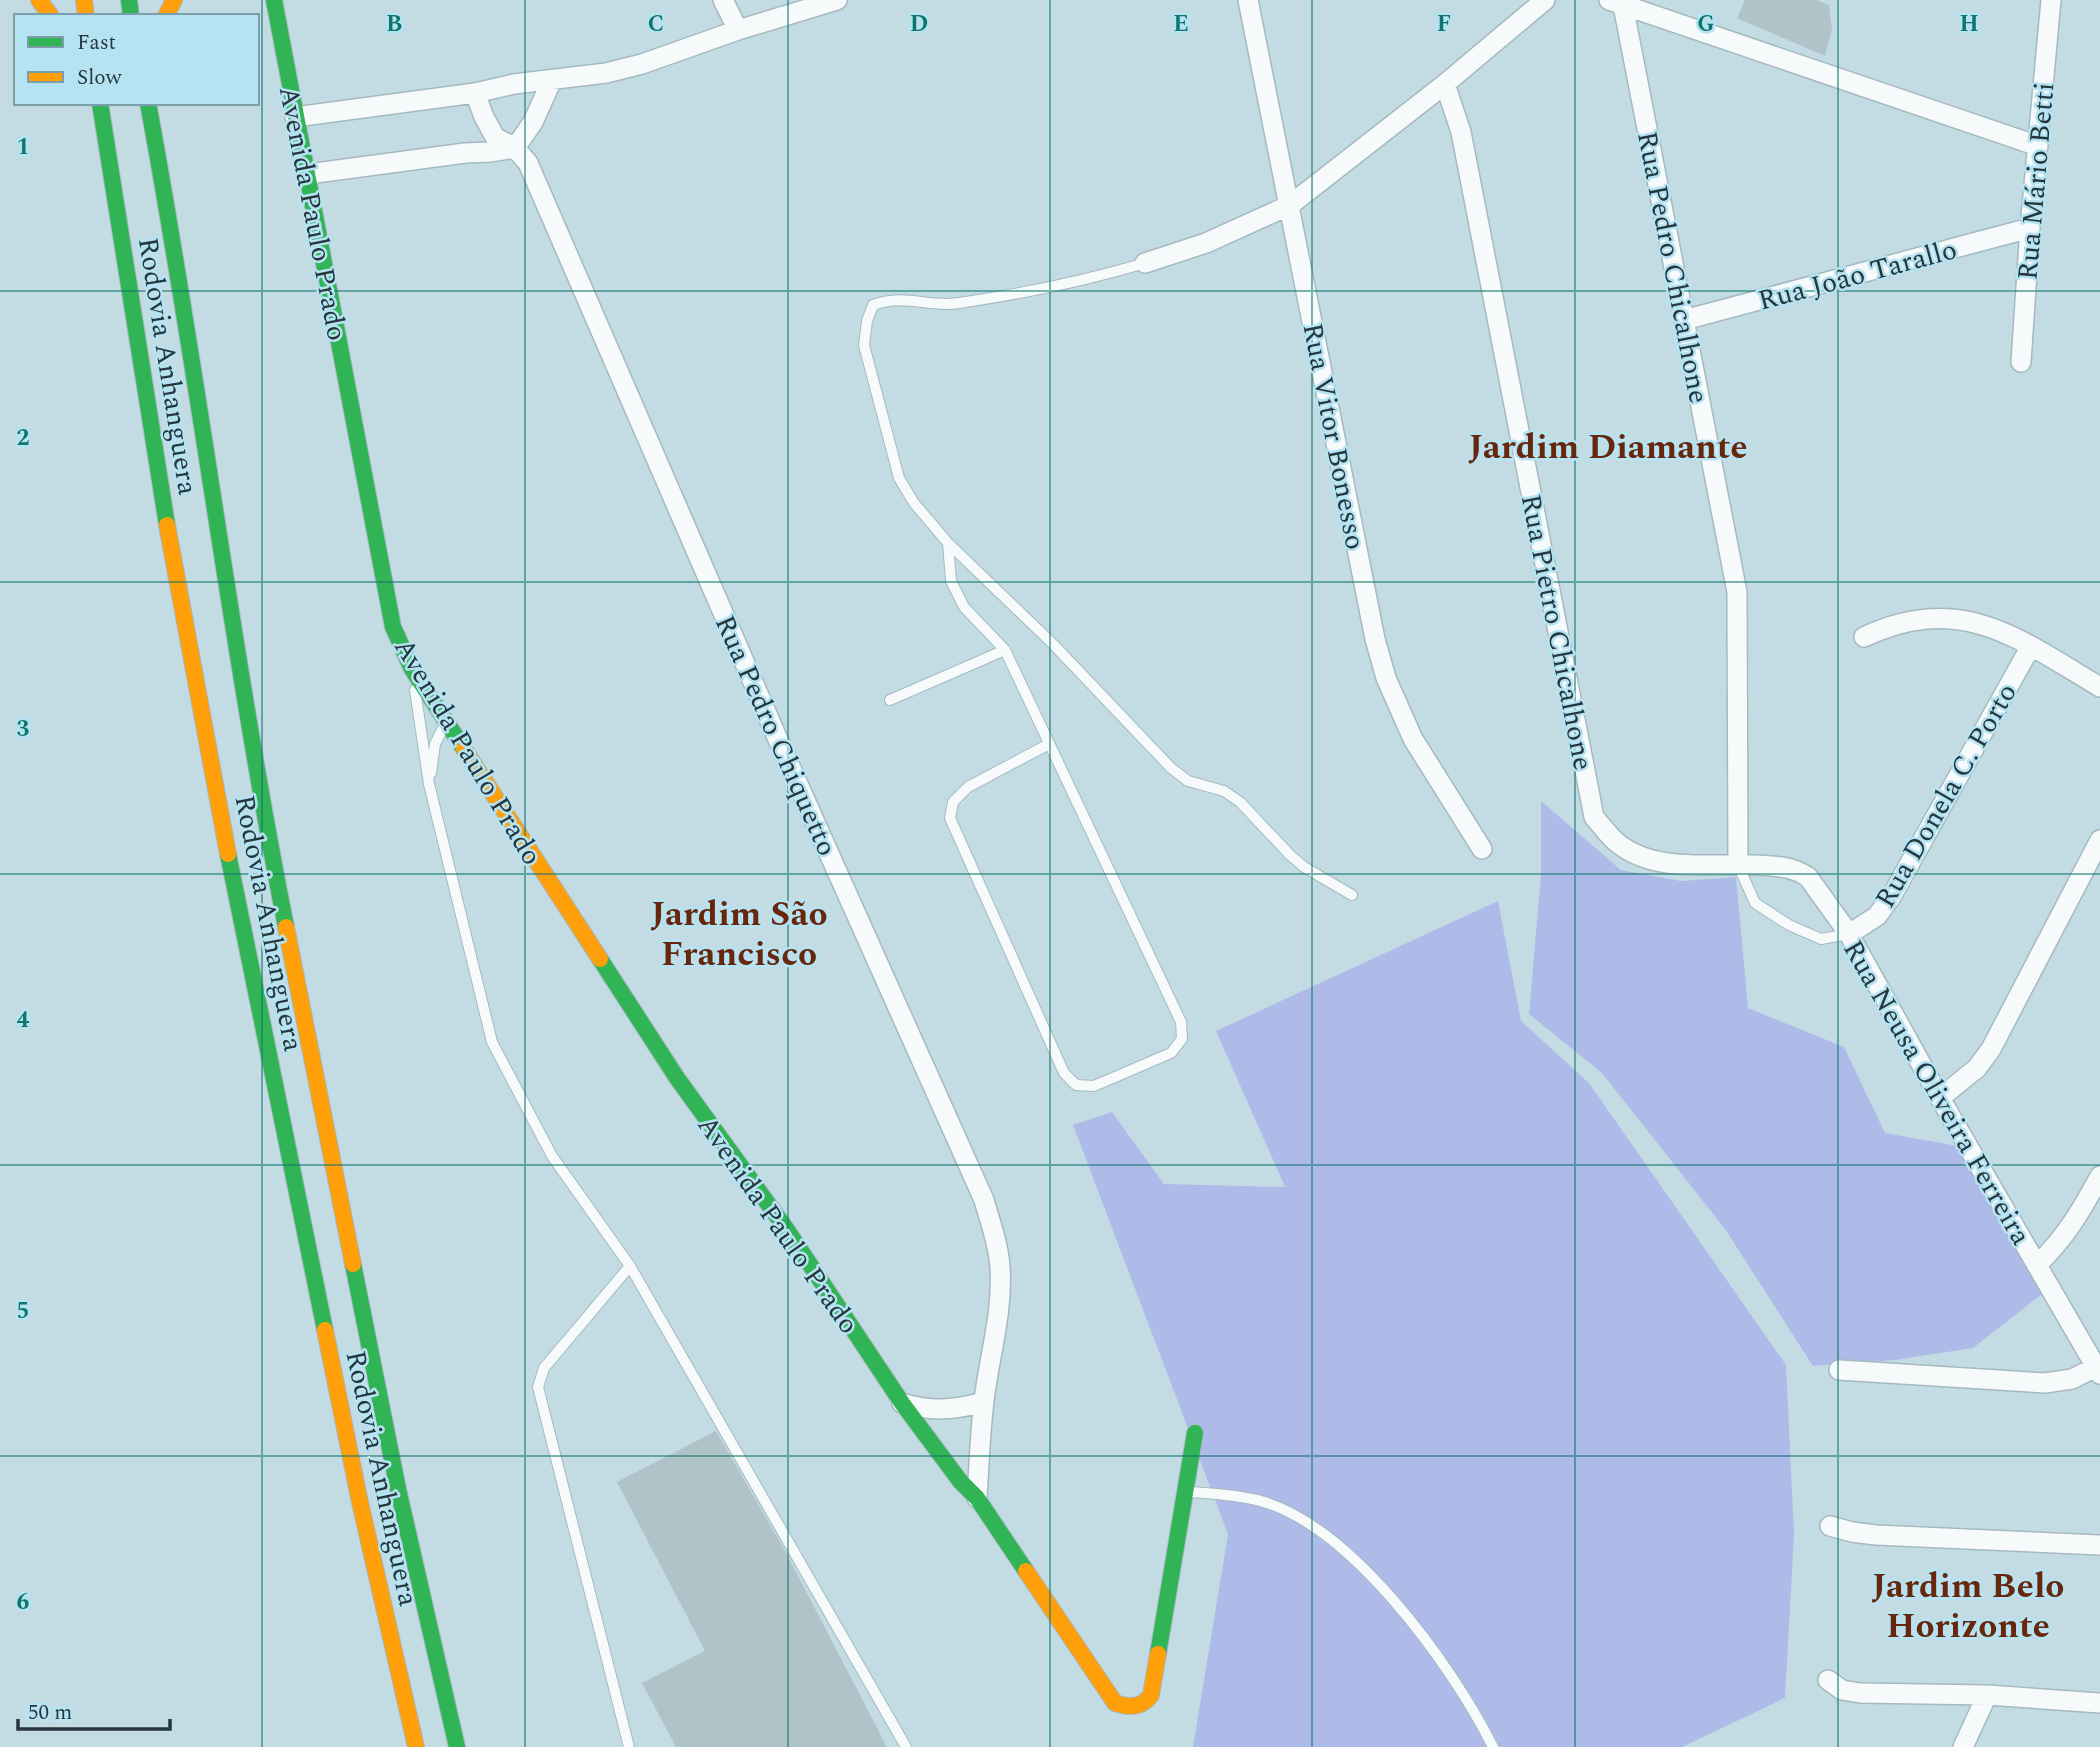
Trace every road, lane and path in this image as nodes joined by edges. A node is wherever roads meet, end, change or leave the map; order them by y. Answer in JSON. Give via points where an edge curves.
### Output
{"nodes":[{"id":1,"x":274,"y":0,"type":"edge"},
{"id":2,"x":723,"y":0,"type":"edge"},
{"id":3,"x":837,"y":0,"type":"edge"},
{"id":4,"x":1248,"y":0,"type":"edge"},
{"id":5,"x":1545,"y":0,"type":"edge"},
{"id":6,"x":2052,"y":0,"type":"edge"},
{"id":7,"x":1618,"y":2,"type":"edge"},
{"id":8,"x":738,"y":30,"type":"junction"},
{"id":9,"x":552,"y":80,"type":"junction"},
{"id":10,"x":1445,"y":84,"type":"junction"},
{"id":11,"x":475,"y":93,"type":"junction"},
{"id":12,"x":100,"y":105,"type":"edge"},
{"id":13,"x":148,"y":105,"type":"edge"},
{"id":14,"x":295,"y":117,"type":"junction"},
{"id":15,"x":2038,"y":146,"type":"junction"},
{"id":16,"x":515,"y":148,"type":"junction"},
{"id":17,"x":308,"y":174,"type":"junction"},
{"id":18,"x":99,"y":198,"type":"dead end"},
{"id":19,"x":1290,"y":205,"type":"junction"},
{"id":20,"x":186,"y":220,"type":"dead end"},
{"id":21,"x":120,"y":222,"type":"junction"},
{"id":22,"x":2030,"y":228,"type":"junction"},
{"id":23,"x":174,"y":243,"type":"junction"},
{"id":24,"x":1145,"y":263,"type":"joint"},
{"id":25,"x":1684,"y":320,"type":"junction"},
{"id":26,"x":2021,"y":362,"type":"dead end"},
{"id":27,"x":948,"y":543,"type":"junction"},
{"id":28,"x":1864,"y":637,"type":"dead end"},
{"id":29,"x":2031,"y":646,"type":"junction"},
{"id":30,"x":1005,"y":650,"type":"junction"},
{"id":31,"x":412,"y":669,"type":"junction"},
{"id":32,"x":2100,"y":687,"type":"edge"},
{"id":33,"x":890,"y":700,"type":"dead end"},
{"id":34,"x":445,"y":723,"type":"junction"},
{"id":35,"x":1049,"y":744,"type":"junction"},
{"id":36,"x":429,"y":784,"type":"junction"},
{"id":37,"x":2100,"y":841,"type":"edge"},
{"id":38,"x":1482,"y":849,"type":"dead end"},
{"id":39,"x":1738,"y":864,"type":"junction"},
{"id":40,"x":1352,"y":894,"type":"dead end"},
{"id":41,"x":1849,"y":934,"type":"junction"},
{"id":42,"x":1940,"y":1098,"type":"junction"},
{"id":43,"x":2100,"y":1176,"type":"edge"},
{"id":44,"x":2037,"y":1265,"type":"junction"},
{"id":45,"x":629,"y":1266,"type":"junction"},
{"id":46,"x":1839,"y":1370,"type":"dead end"},
{"id":47,"x":2098,"y":1371,"type":"edge"},
{"id":48,"x":984,"y":1402,"type":"junction"},
{"id":49,"x":902,"y":1403,"type":"junction"},
{"id":50,"x":1195,"y":1433,"type":"dead end"},
{"id":51,"x":940,"y":1454,"type":"junction"},
{"id":52,"x":980,"y":1454,"type":"junction"},
{"id":53,"x":1185,"y":1492,"type":"junction"},
{"id":54,"x":977,"y":1498,"type":"junction"},
{"id":55,"x":1829,"y":1526,"type":"dead end"},
{"id":56,"x":2100,"y":1545,"type":"edge"},
{"id":57,"x":1828,"y":1681,"type":"dead end"},
{"id":58,"x":1987,"y":1695,"type":"junction"},
{"id":59,"x":2100,"y":1703,"type":"edge"},
{"id":60,"x":416,"y":1747,"type":"edge"},
{"id":61,"x":457,"y":1747,"type":"edge"},
{"id":62,"x":629,"y":1747,"type":"edge"},
{"id":63,"x":906,"y":1747,"type":"edge"},
{"id":64,"x":1493,"y":1747,"type":"edge"},
{"id":65,"x":1963,"y":1747,"type":"edge"}],
"edges":[{"from":1,"to":14,"type":"main road","name":"Avenida Paulo Prado"},
{"from":2,"to":8,"type":"street"},
{"from":3,"to":8,"type":"street"},
{"from":4,"to":19,"type":"street","name":"Rua Vitor Bonesso"},
{"from":5,"to":10,"type":"street"},
{"from":6,"to":15,"type":"street","name":"Rua Mário Betti"},
{"from":7,"to":15,"type":"street"},
{"from":7,"to":25,"type":"street","name":"Rua Pedro Chicalhone"},
{"from":8,"to":9,"type":"street","via":[[642,64]]},
{"from":9,"to":11,"type":"street"},
{"from":9,"to":16,"type":"street"},
{"from":10,"to":19,"type":"street"},
{"from":10,"to":39,"type":"street","name":"Rua Pietro Chicalhone","via":[[1461,132],[1594,817],[1619,845],[1640,856],[1662,863]]},
{"from":11,"to":14,"type":"street"},
{"from":11,"to":16,"type":"street","name":"Rua Pedro Chiquetto","via":[[495,137]]},
{"from":12,"to":21,"type":"main road","name":"Rodovia Anhanguera"},
{"from":13,"to":23,"type":"main road","name":"Rodovia Anhanguera"},
{"from":14,"to":17,"type":"main road","name":"Avenida Paulo Prado"},
{"from":15,"to":22,"type":"street","name":"Rua Mário Betti"},
{"from":16,"to":17,"type":"street"},
{"from":16,"to":48,"type":"street","name":"Rua Pedro Chiquetto","via":[[528,163],[984,1200],[1000,1267]]},
{"from":17,"to":31,"type":"main road","name":"Avenida Paulo Prado","via":[[393,627]]},
{"from":18,"to":21,"type":"main road"},
{"from":19,"to":24,"type":"street","via":[[1206,243]]},
{"from":19,"to":38,"type":"street","name":"Rua Vitor Bonesso","via":[[1382,665],[1413,739]]},
{"from":20,"to":23,"type":"main road"},
{"from":21,"to":60,"type":"main road","name":"Rodovia Anhanguera","via":[[173,564],[238,904],[359,1498]]},
{"from":22,"to":25,"type":"street","name":"Rua João Tarallo"},
{"from":22,"to":26,"type":"street","name":"Rua Mário Betti"},
{"from":23,"to":61,"type":"main road","name":"Rodovia Anhanguera","via":[[281,900],[398,1489]]},
{"from":24,"to":27,"type":"lane","via":[[1103,276],[955,304],[890,299],[873,305],[864,345],[899,478]]},
{"from":25,"to":39,"type":"street","name":"Rua Pedro Chicalhone","via":[[1737,592]]},
{"from":27,"to":30,"type":"lane","via":[[951,581],[964,607]]},
{"from":27,"to":40,"type":"lane","via":[[1171,768],[1188,781],[1224,791],[1240,802],[1304,867]]},
{"from":28,"to":29,"type":"street","via":[[1908,621],[1955,618],[1984,624]]},
{"from":29,"to":32,"type":"street"},
{"from":29,"to":41,"type":"street","name":"Rua Donela C. Porto","via":[[1891,897],[1877,916]]},
{"from":30,"to":33,"type":"lane"},
{"from":30,"to":35,"type":"lane"},
{"from":31,"to":34,"type":"main road","name":"Avenida Paulo Prado"},
{"from":31,"to":36,"type":"lane"},
{"from":34,"to":36,"type":"lane","via":[[435,744]]},
{"from":34,"to":49,"type":"main road","name":"Avenida Paulo Prado","via":[[677,1079],[787,1230]]},
{"from":35,"to":35,"type":"lane","via":[[1181,1022],[1182,1039],[1171,1053],[1094,1086],[1076,1084],[1064,1073],[950,818],[953,802],[968,787]]},
{"from":36,"to":45,"type":"lane","via":[[492,1042],[552,1156]]},
{"from":37,"to":42,"type":"street","via":[[1991,1049],[1977,1068]]},
{"from":39,"to":41,"type":"street","name":"Rua Neusa Oliveira Ferreira","via":[[1799,871],[1814,884]]},
{"from":39,"to":41,"type":"lane","via":[[1755,903],[1789,925],[1821,939]]},
{"from":41,"to":42,"type":"street","name":"Rua Neusa Oliveira Ferreira"},
{"from":42,"to":44,"type":"street","name":"Rua Neusa Oliveira Ferreira"},
{"from":43,"to":44,"type":"street","via":[[2076,1220]]},
{"from":44,"to":47,"type":"street","name":"Rua Neusa Oliveira Ferreira"},
{"from":45,"to":62,"type":"lane","via":[[544,1368],[538,1387]]},
{"from":45,"to":63,"type":"lane"},
{"from":46,"to":47,"type":"street","via":[[2045,1383]]},
{"from":48,"to":49,"type":"street","via":[[946,1410]]},
{"from":48,"to":52,"type":"street","name":"Rua Pedro Chiquetto"},
{"from":49,"to":51,"type":"main road","name":"Avenida Paulo Prado"},
{"from":50,"to":53,"type":"main road"},
{"from":51,"to":52,"type":"street","via":[[959,1462]]},
{"from":51,"to":54,"type":"main road","name":"Avenida Paulo Prado"},
{"from":52,"to":54,"type":"street","name":"Rua Pedro Chiquetto"},
{"from":53,"to":54,"type":"main road","name":"Avenida Paulo Prado","via":[[1151,1695],[1132,1708],[1115,1703]]},
{"from":53,"to":64,"type":"lane","via":[[1258,1500],[1300,1518],[1350,1556],[1427,1639]]},
{"from":55,"to":56,"type":"street","via":[[1875,1535]]},
{"from":57,"to":58,"type":"street","via":[[1842,1690],[1860,1693]]},
{"from":58,"to":59,"type":"street"},
{"from":58,"to":65,"type":"street"}]}
